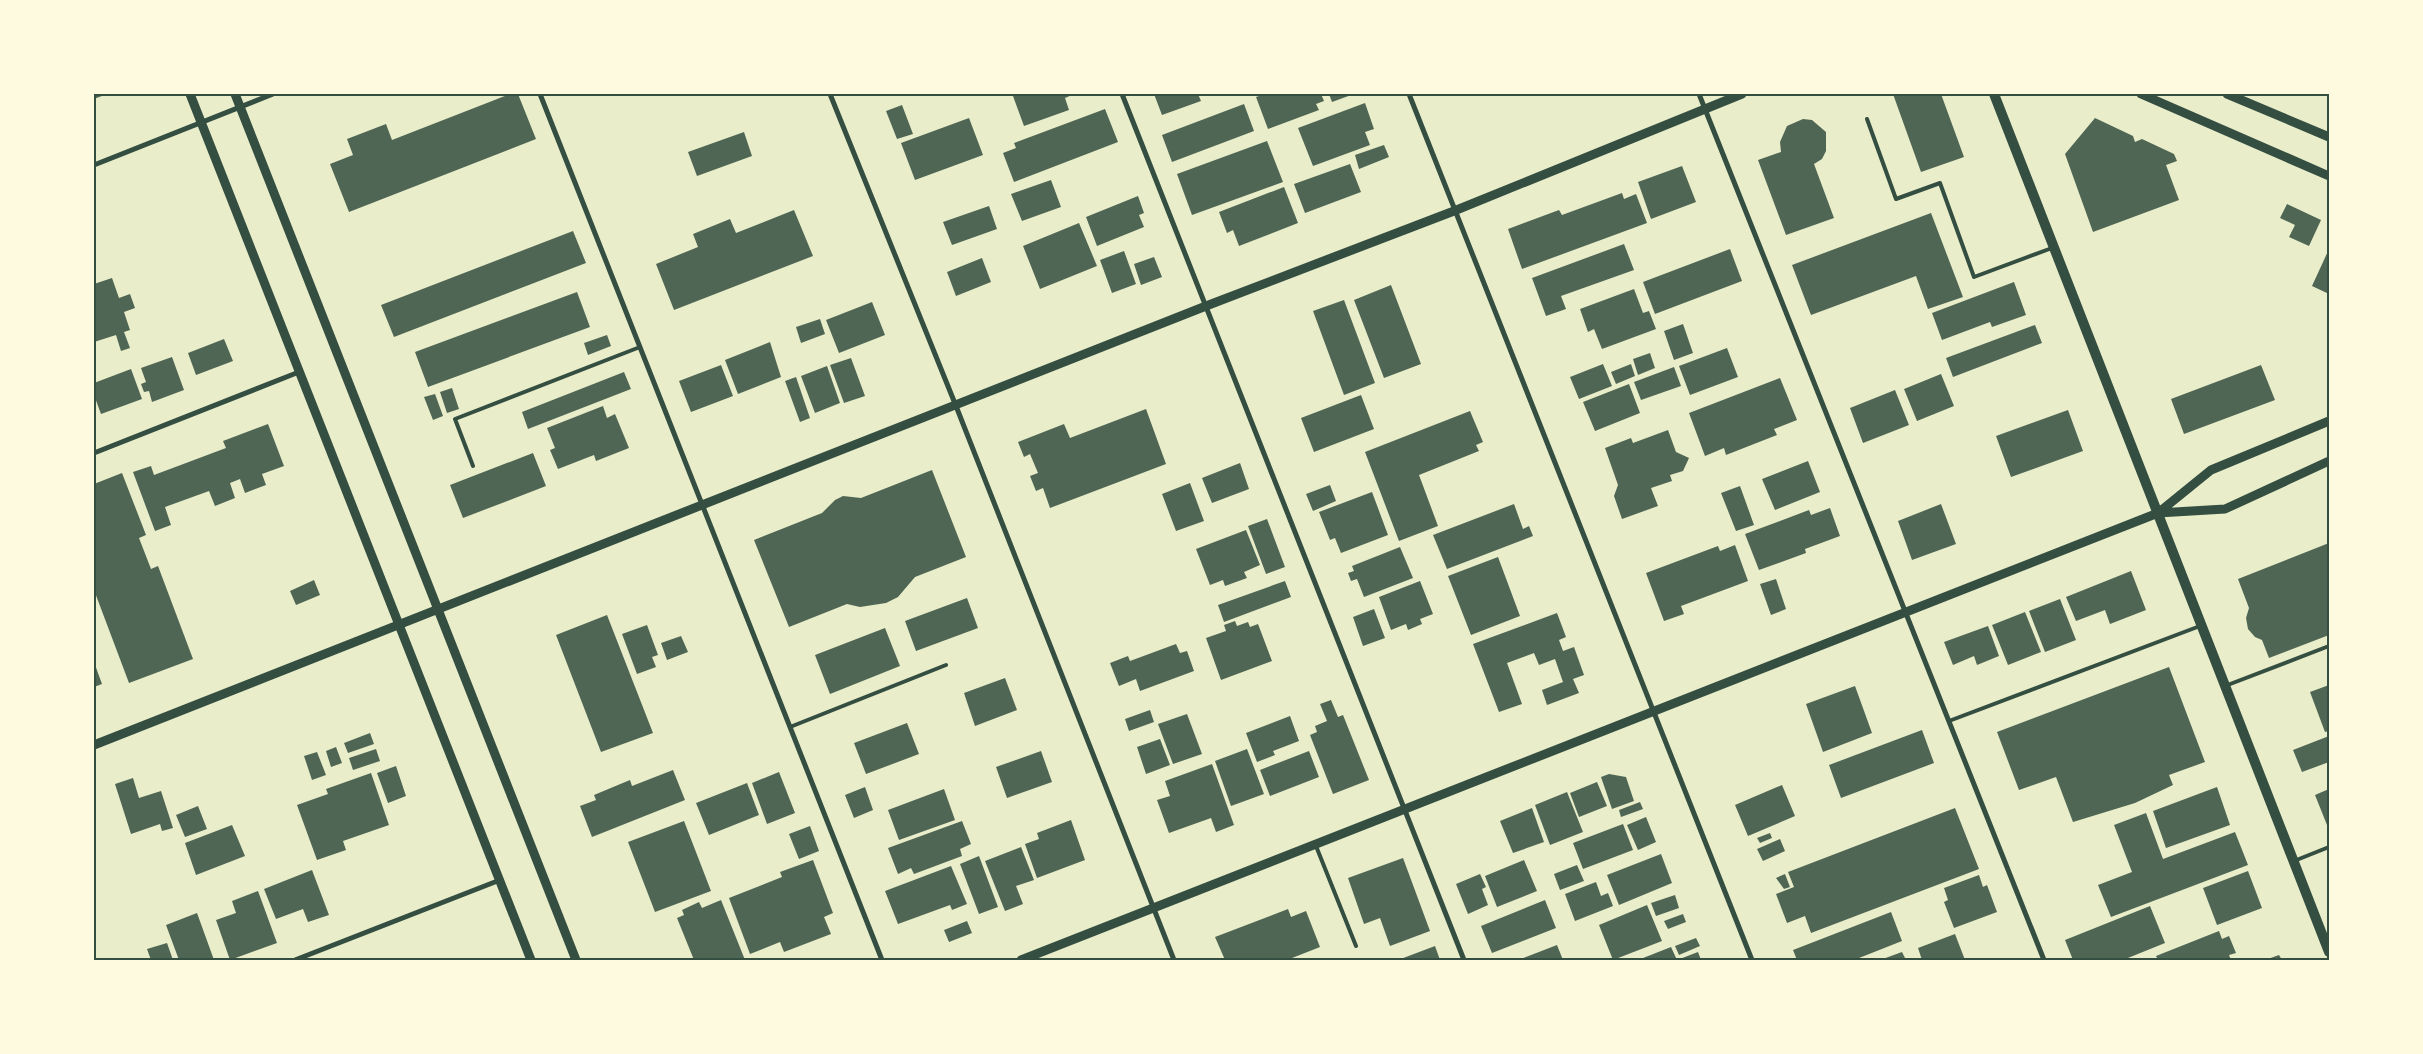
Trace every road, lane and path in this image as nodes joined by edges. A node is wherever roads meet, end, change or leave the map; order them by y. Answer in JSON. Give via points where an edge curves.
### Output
{"nodes":[{"id":1,"x":190,"y":94,"type":"edge"},
{"id":2,"x":235,"y":94,"type":"edge"},
{"id":3,"x":273,"y":94,"type":"edge"},
{"id":4,"x":540,"y":94,"type":"edge"},
{"id":5,"x":830,"y":94,"type":"edge"},
{"id":6,"x":1122,"y":94,"type":"edge"},
{"id":7,"x":1409,"y":94,"type":"edge"},
{"id":8,"x":1699,"y":94,"type":"edge"},
{"id":9,"x":1742,"y":94,"type":"edge"},
{"id":10,"x":1994,"y":94,"type":"edge"},
{"id":11,"x":2141,"y":94,"type":"edge"},
{"id":12,"x":2227,"y":94,"type":"edge"},
{"id":13,"x":240,"y":106,"type":"junction"},
{"id":14,"x":1705,"y":108,"type":"junction"},
{"id":15,"x":1867,"y":119,"type":"dead end"},
{"id":16,"x":201,"y":122,"type":"junction"},
{"id":17,"x":2329,"y":137,"type":"edge"},
{"id":18,"x":94,"y":165,"type":"edge"},
{"id":19,"x":2329,"y":176,"type":"edge"},
{"id":20,"x":1454,"y":211,"type":"junction"},
{"id":21,"x":2054,"y":248,"type":"junction"},
{"id":22,"x":1206,"y":306,"type":"junction"},
{"id":23,"x":640,"y":347,"type":"junction"},
{"id":24,"x":300,"y":372,"type":"junction"},
{"id":25,"x":956,"y":406,"type":"junction"},
{"id":26,"x":2329,"y":421,"type":"edge"},
{"id":27,"x":94,"y":453,"type":"edge"},
{"id":28,"x":2329,"y":461,"type":"edge"},
{"id":29,"x":473,"y":466,"type":"dead end"},
{"id":30,"x":703,"y":506,"type":"junction"},
{"id":31,"x":2158,"y":513,"type":"junction"},
{"id":32,"x":439,"y":608,"type":"junction"},
{"id":33,"x":1906,"y":611,"type":"junction"},
{"id":34,"x":399,"y":625,"type":"junction"},
{"id":35,"x":2202,"y":625,"type":"junction"},
{"id":36,"x":2329,"y":646,"type":"edge"},
{"id":37,"x":946,"y":665,"type":"dead end"},
{"id":38,"x":2225,"y":686,"type":"junction"},
{"id":39,"x":1652,"y":712,"type":"junction"},
{"id":40,"x":1949,"y":720,"type":"junction"},
{"id":41,"x":790,"y":727,"type":"junction"},
{"id":42,"x":94,"y":745,"type":"edge"},
{"id":43,"x":1404,"y":808,"type":"junction"},
{"id":44,"x":1315,"y":844,"type":"junction"},
{"id":45,"x":2329,"y":847,"type":"edge"},
{"id":46,"x":2294,"y":861,"type":"junction"},
{"id":47,"x":500,"y":880,"type":"junction"},
{"id":48,"x":1153,"y":909,"type":"junction"},
{"id":49,"x":1356,"y":946,"type":"dead end"},
{"id":50,"x":2329,"y":952,"type":"edge"},
{"id":51,"x":295,"y":960,"type":"edge"},
{"id":52,"x":531,"y":960,"type":"edge"},
{"id":53,"x":576,"y":960,"type":"edge"},
{"id":54,"x":882,"y":960,"type":"edge"},
{"id":55,"x":1021,"y":960,"type":"edge"},
{"id":56,"x":1174,"y":960,"type":"edge"},
{"id":57,"x":1464,"y":960,"type":"edge"},
{"id":58,"x":1752,"y":960,"type":"edge"},
{"id":59,"x":2044,"y":960,"type":"edge"}],
"edges":[{"from":1,"to":16,"type":"street"},
{"from":2,"to":13,"type":"street"},
{"from":3,"to":13,"type":"street"},
{"from":4,"to":23,"type":"street"},
{"from":5,"to":25,"type":"street"},
{"from":6,"to":22,"type":"street"},
{"from":7,"to":20,"type":"street"},
{"from":8,"to":14,"type":"street"},
{"from":9,"to":14,"type":"street"},
{"from":10,"to":21,"type":"main road"},
{"from":11,"to":19,"type":"street"},
{"from":12,"to":17,"type":"street"},
{"from":13,"to":16,"type":"street"},
{"from":13,"to":32,"type":"street"},
{"from":14,"to":20,"type":"street"},
{"from":14,"to":33,"type":"street"},
{"from":15,"to":21,"type":"lane","via":[[1896,200],[1940,183],[1974,277]]},
{"from":16,"to":18,"type":"street"},
{"from":16,"to":24,"type":"street"},
{"from":20,"to":22,"type":"street"},
{"from":20,"to":39,"type":"street"},
{"from":21,"to":31,"type":"main road"},
{"from":22,"to":25,"type":"street"},
{"from":22,"to":43,"type":"street"},
{"from":23,"to":29,"type":"lane","via":[[455,419]]},
{"from":23,"to":30,"type":"street"},
{"from":24,"to":27,"type":"street"},
{"from":24,"to":34,"type":"street"},
{"from":25,"to":30,"type":"street"},
{"from":25,"to":48,"type":"street"},
{"from":26,"to":31,"type":"street","via":[[2211,470]]},
{"from":28,"to":31,"type":"street","via":[[2225,509]]},
{"from":30,"to":32,"type":"street"},
{"from":30,"to":41,"type":"street"},
{"from":31,"to":33,"type":"street"},
{"from":31,"to":35,"type":"main road"},
{"from":32,"to":34,"type":"street"},
{"from":32,"to":53,"type":"street"},
{"from":33,"to":39,"type":"street"},
{"from":33,"to":40,"type":"street"},
{"from":34,"to":42,"type":"street"},
{"from":34,"to":47,"type":"street"},
{"from":35,"to":38,"type":"main road"},
{"from":35,"to":40,"type":"lane"},
{"from":36,"to":38,"type":"lane"},
{"from":37,"to":41,"type":"lane"},
{"from":38,"to":46,"type":"main road"},
{"from":39,"to":43,"type":"street"},
{"from":39,"to":58,"type":"street"},
{"from":40,"to":59,"type":"street"},
{"from":41,"to":54,"type":"street"},
{"from":43,"to":44,"type":"street"},
{"from":43,"to":57,"type":"street"},
{"from":44,"to":48,"type":"street"},
{"from":44,"to":49,"type":"lane"},
{"from":45,"to":46,"type":"lane"},
{"from":46,"to":50,"type":"main road"},
{"from":47,"to":51,"type":"street"},
{"from":47,"to":52,"type":"street"},
{"from":48,"to":55,"type":"street"},
{"from":48,"to":56,"type":"street"}]}
